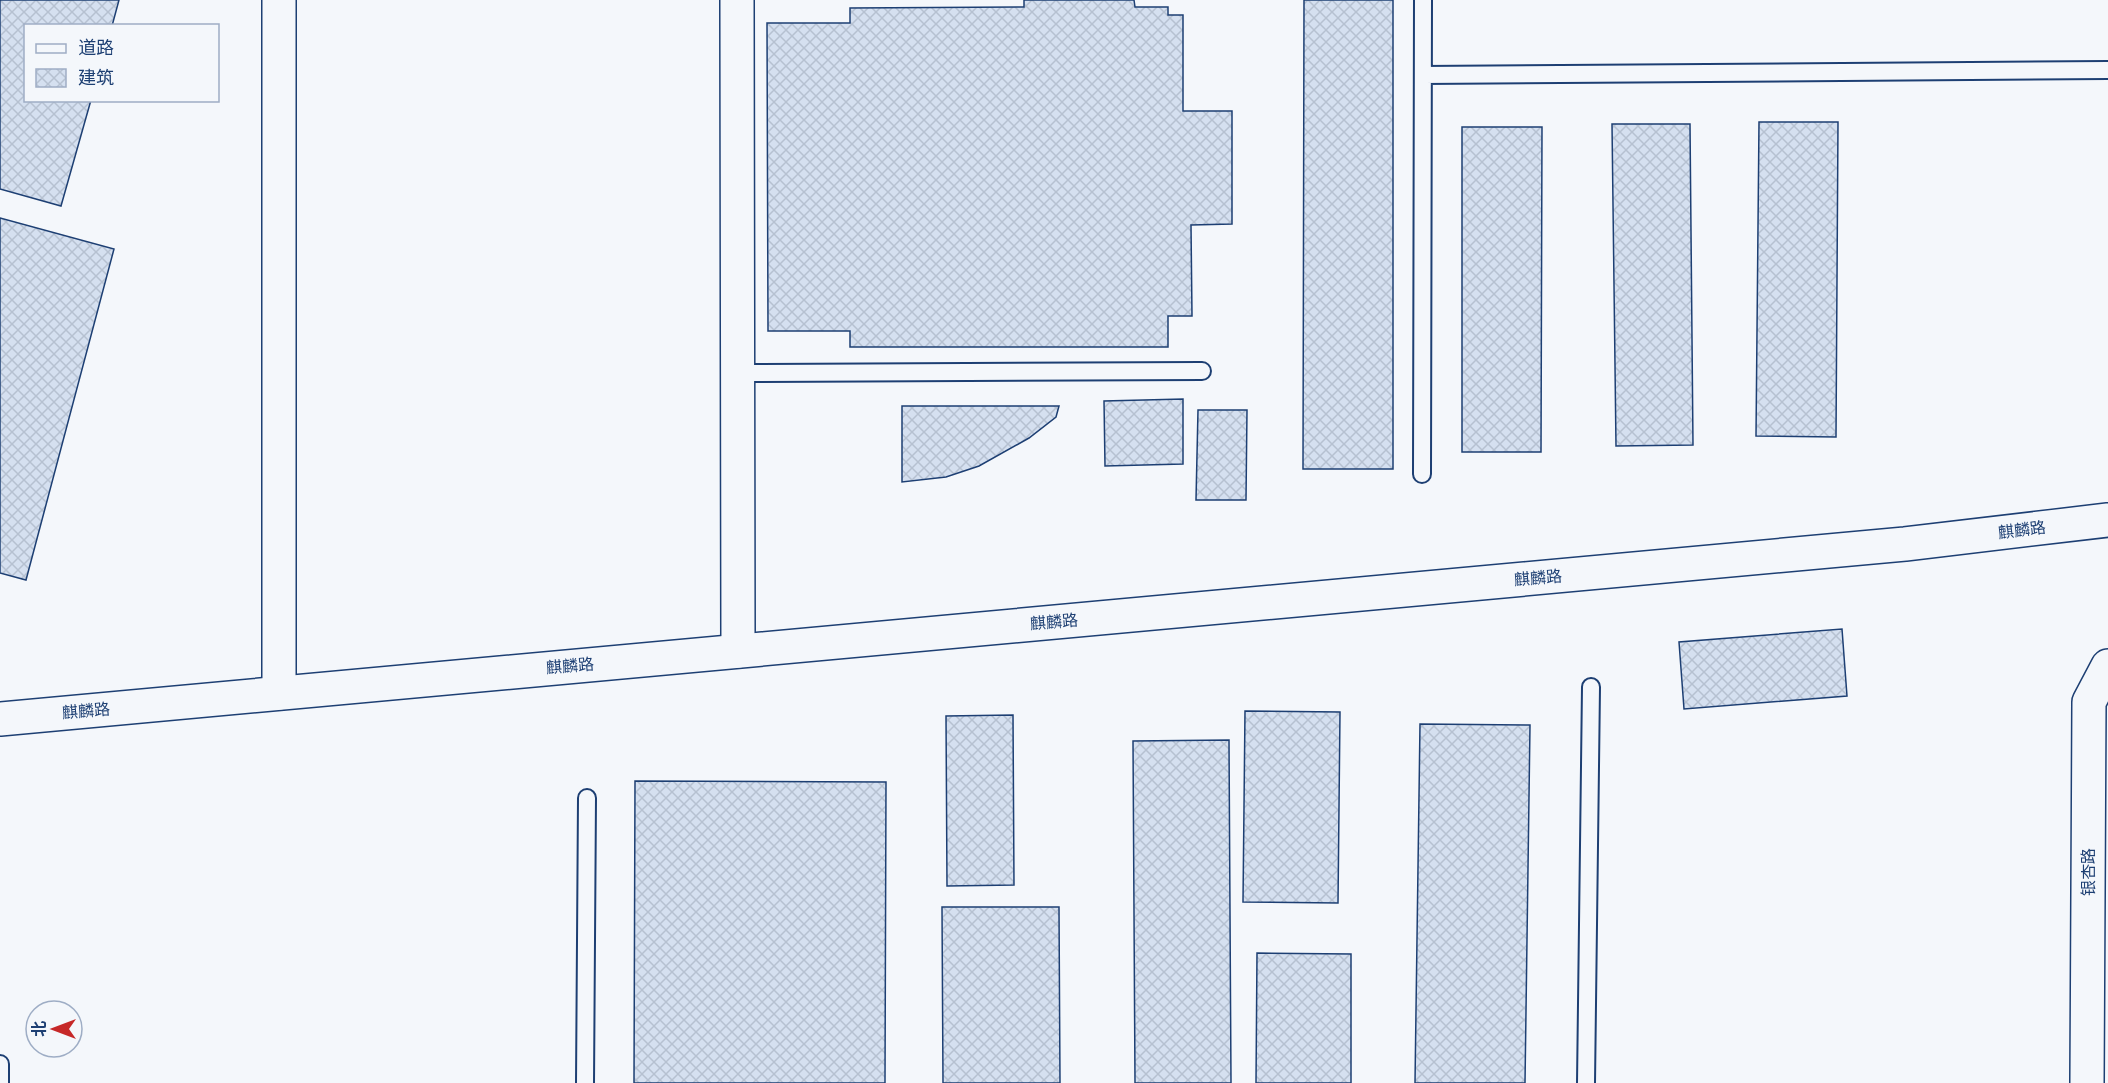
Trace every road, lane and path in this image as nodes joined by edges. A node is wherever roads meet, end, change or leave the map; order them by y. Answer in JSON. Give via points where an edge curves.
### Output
{"nodes":[{"id":1,"x":279,"y":0,"type":"edge"},
{"id":2,"x":737,"y":0,"type":"edge"},
{"id":3,"x":1423,"y":0,"type":"edge"},
{"id":4,"x":2108,"y":70,"type":"edge"},
{"id":5,"x":1423,"y":75,"type":"junction"},
{"id":6,"x":1202,"y":371,"type":"dead end"},
{"id":7,"x":738,"y":373,"type":"junction"},
{"id":8,"x":1422,"y":474,"type":"dead end"},
{"id":9,"x":2108,"y":520,"type":"edge"},
{"id":10,"x":738,"y":651,"type":"junction"},
{"id":11,"x":2108,"y":666,"type":"edge"},
{"id":12,"x":1591,"y":687,"type":"dead end"},
{"id":13,"x":279,"y":693,"type":"junction"},
{"id":14,"x":0,"y":719,"type":"edge"},
{"id":15,"x":587,"y":798,"type":"dead end"},
{"id":16,"x":0,"y":1064,"type":"edge"},
{"id":17,"x":0,"y":1083,"type":"edge"},
{"id":18,"x":585,"y":1083,"type":"edge"},
{"id":19,"x":1586,"y":1083,"type":"edge"},
{"id":20,"x":2087,"y":1083,"type":"edge"}],
"edges":[{"from":1,"to":13,"type":"street"},
{"from":2,"to":7,"type":"street"},
{"from":3,"to":5,"type":"lane"},
{"from":4,"to":5,"type":"lane"},
{"from":5,"to":8,"type":"lane"},
{"from":6,"to":7,"type":"lane"},
{"from":7,"to":10,"type":"street"},
{"from":9,"to":10,"type":"street","name":"麒麟路","via":[[1905,544]]},
{"from":10,"to":13,"type":"street","name":"麒麟路"},
{"from":11,"to":20,"type":"street","name":"银杏路","via":[[2089,702]]},
{"from":12,"to":19,"type":"lane"},
{"from":13,"to":14,"type":"street","name":"麒麟路"},
{"from":15,"to":18,"type":"lane"},
{"from":16,"to":17,"type":"lane"}]}
